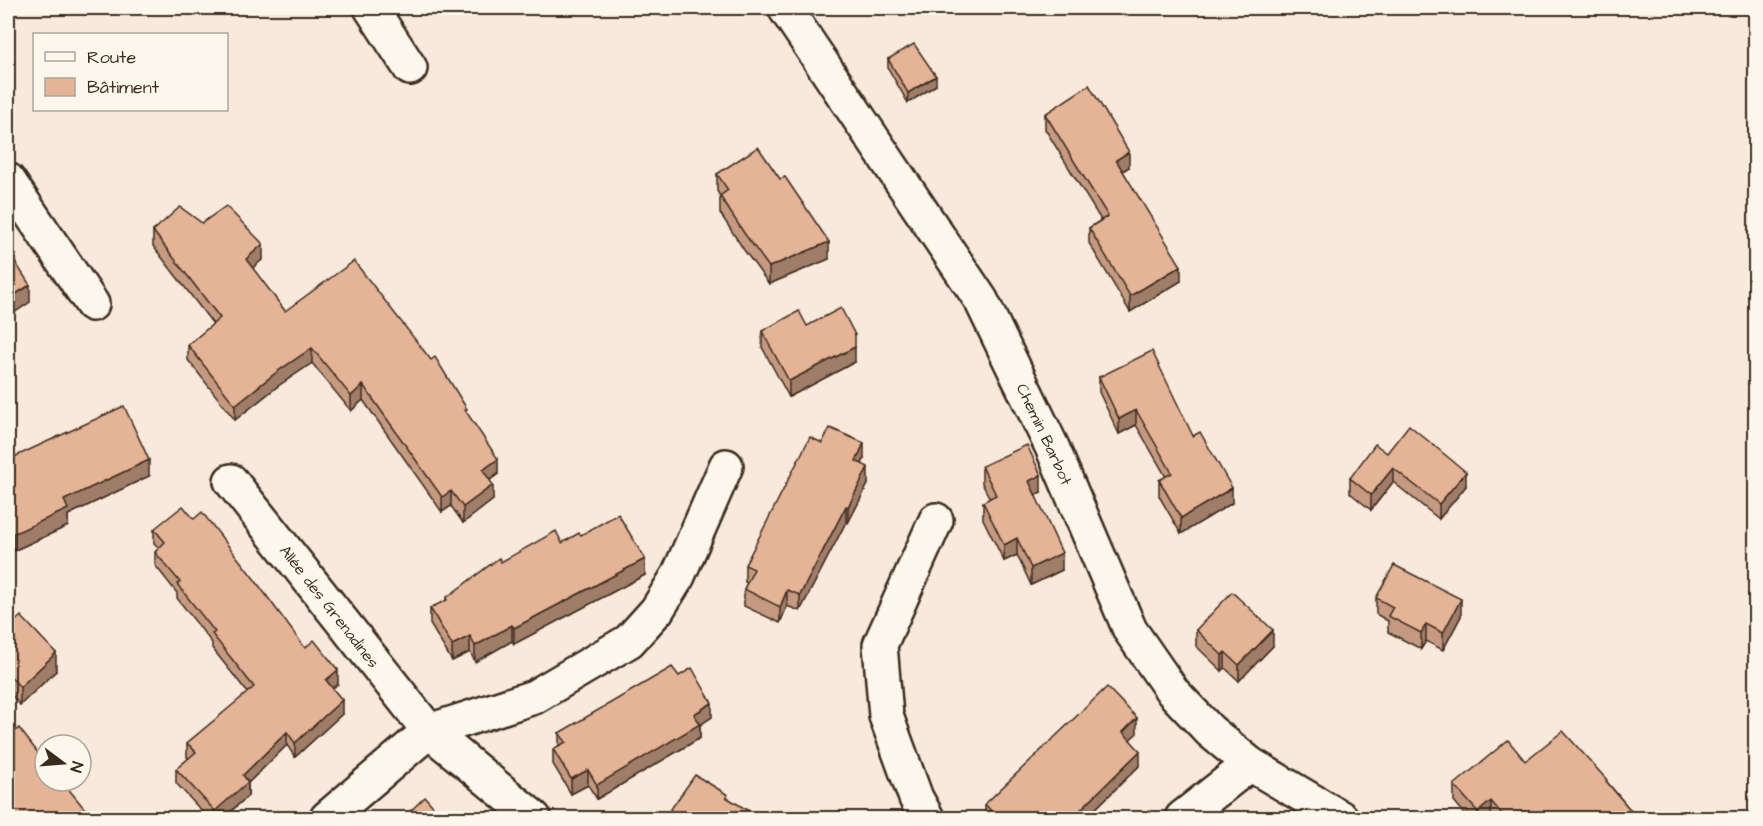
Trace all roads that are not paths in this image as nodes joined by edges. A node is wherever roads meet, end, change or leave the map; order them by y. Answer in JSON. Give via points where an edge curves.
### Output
{"nodes":[{"id":1,"x":371,"y":8,"type":"edge"},
{"id":2,"x":785,"y":8,"type":"edge"},
{"id":3,"x":410,"y":68,"type":"dead end"},
{"id":4,"x":8,"y":180,"type":"edge"},
{"id":5,"x":92,"y":304,"type":"dead end"},
{"id":6,"x":726,"y":466,"type":"dead end"},
{"id":7,"x":231,"y":481,"type":"dead end"},
{"id":8,"x":936,"y":520,"type":"dead end"},
{"id":9,"x":429,"y":731,"type":"junction"},
{"id":10,"x":1250,"y":764,"type":"junction"},
{"id":11,"x":327,"y":819,"type":"edge"},
{"id":12,"x":534,"y":819,"type":"edge"},
{"id":13,"x":927,"y":819,"type":"edge"},
{"id":14,"x":1182,"y":819,"type":"edge"},
{"id":15,"x":1341,"y":819,"type":"edge"}],
"edges":[{"from":1,"to":3,"type":"street"},
{"from":2,"to":10,"type":"street","name":"Chemin Barbot","via":[[981,300],[1052,447],[1130,630],[1173,692],[1210,731]]},
{"from":4,"to":5,"type":"street"},
{"from":6,"to":9,"type":"street","via":[[678,576],[657,610],[629,641],[534,698]]},
{"from":7,"to":9,"type":"street","name":"Allée des Grenadines"},
{"from":8,"to":13,"type":"street","via":[[880,645],[886,716]]},
{"from":9,"to":11,"type":"street"},
{"from":9,"to":12,"type":"street","name":"Allée des Grenadines"},
{"from":10,"to":14,"type":"street"},
{"from":10,"to":15,"type":"street","name":"Chemin Barbot"}]}
